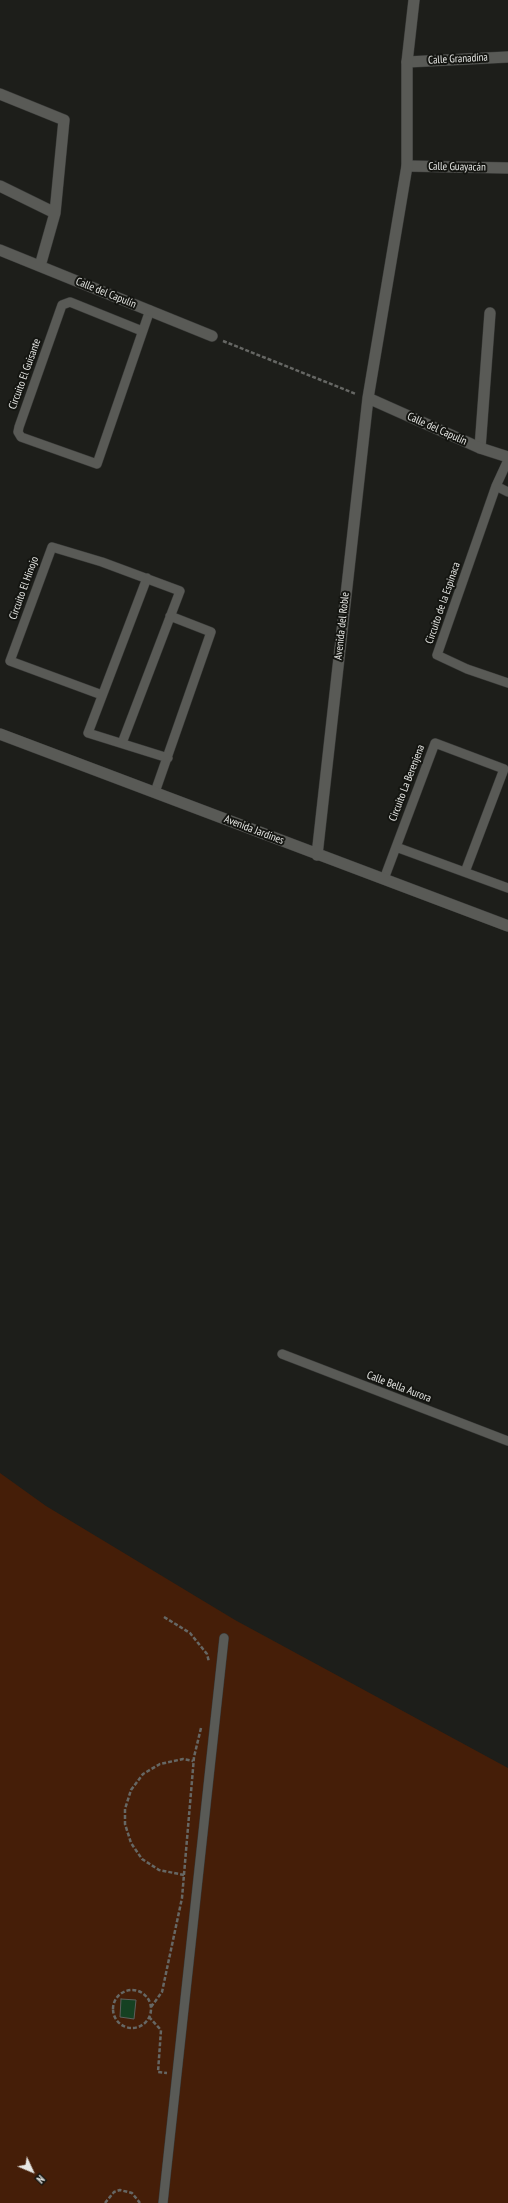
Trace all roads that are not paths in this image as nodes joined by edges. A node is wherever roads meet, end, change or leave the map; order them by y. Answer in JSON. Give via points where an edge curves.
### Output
{"nodes":[{"id":1,"x":414,"y":0,"type":"edge"},
{"id":2,"x":508,"y":57,"type":"edge"},
{"id":3,"x":408,"y":62,"type":"junction"},
{"id":4,"x":0,"y":94,"type":"edge"},
{"id":5,"x":407,"y":166,"type":"junction"},
{"id":6,"x":508,"y":168,"type":"edge"},
{"id":7,"x":0,"y":186,"type":"edge"},
{"id":8,"x":55,"y":214,"type":"junction"},
{"id":9,"x":0,"y":250,"type":"edge"},
{"id":10,"x":40,"y":266,"type":"junction"},
{"id":11,"x":150,"y":310,"type":"junction"},
{"id":12,"x":490,"y":312,"type":"dead end"},
{"id":13,"x":142,"y":331,"type":"junction"},
{"id":14,"x":212,"y":336,"type":"road end"},
{"id":15,"x":368,"y":398,"type":"junction"},
{"id":16,"x":480,"y":448,"type":"junction"},
{"id":17,"x":508,"y":458,"type":"edge"},
{"id":18,"x":496,"y":486,"type":"junction"},
{"id":19,"x":508,"y":492,"type":"edge"},
{"id":20,"x":147,"y":578,"type":"junction"},
{"id":21,"x":170,"y":616,"type":"junction"},
{"id":22,"x":508,"y":683,"type":"edge"},
{"id":23,"x":102,"y":695,"type":"junction"},
{"id":24,"x":0,"y":734,"type":"edge"},
{"id":25,"x":122,"y":744,"type":"junction"},
{"id":26,"x":168,"y":758,"type":"junction"},
{"id":27,"x":155,"y":792,"type":"junction"},
{"id":28,"x":396,"y":847,"type":"junction"},
{"id":29,"x":317,"y":855,"type":"junction"},
{"id":30,"x":464,"y":872,"type":"junction"},
{"id":31,"x":384,"y":879,"type":"junction"},
{"id":32,"x":508,"y":888,"type":"edge"},
{"id":33,"x":508,"y":926,"type":"edge"},
{"id":34,"x":282,"y":1354,"type":"dead end"},
{"id":35,"x":508,"y":1441,"type":"edge"},
{"id":36,"x":224,"y":1638,"type":"dead end"},
{"id":37,"x":163,"y":2203,"type":"edge"}],
"edges":[{"from":1,"to":3,"type":"street","name":"Avenida del Roble"},
{"from":2,"to":3,"type":"street","name":"Calle Granadina"},
{"from":3,"to":5,"type":"street","name":"Avenida del Roble"},
{"from":4,"to":8,"type":"street","via":[[64,120]]},
{"from":5,"to":6,"type":"street","name":"Calle Guayacán"},
{"from":5,"to":15,"type":"street","name":"Avenida del Roble"},
{"from":7,"to":8,"type":"street"},
{"from":8,"to":10,"type":"street"},
{"from":9,"to":10,"type":"street","name":"Calle del Capulín"},
{"from":10,"to":11,"type":"street","name":"Calle del Capulín"},
{"from":11,"to":13,"type":"lane","name":"Circuito El Guisante"},
{"from":11,"to":14,"type":"street","name":"Calle del Capulín"},
{"from":12,"to":16,"type":"street"},
{"from":13,"to":13,"type":"lane","name":"Circuito El Guisante","via":[[70,302],[62,305],[19,427],[21,437],[97,464]]},
{"from":15,"to":16,"type":"street","name":"Calle del Capulín"},
{"from":15,"to":29,"type":"street","name":"Avenida del Roble"},
{"from":16,"to":17,"type":"street","name":"Calle del Capulín"},
{"from":17,"to":18,"type":"lane","name":"Circuito de la Espinaca"},
{"from":18,"to":19,"type":"lane"},
{"from":18,"to":22,"type":"lane","name":"Circuito de la Espinaca","via":[[437,655],[467,669]]},
{"from":20,"to":21,"type":"lane","name":"Circuito El Hinojo","via":[[180,591]]},
{"from":20,"to":23,"type":"lane"},
{"from":20,"to":23,"type":"lane","name":"Circuito El Hinojo","via":[[52,548],[10,661]]},
{"from":21,"to":25,"type":"lane","name":"Circuito El Hinojo"},
{"from":21,"to":26,"type":"lane","via":[[211,632]]},
{"from":23,"to":25,"type":"lane","via":[[88,733]]},
{"from":24,"to":27,"type":"street","name":"Avenida Jardines"},
{"from":25,"to":26,"type":"lane"},
{"from":26,"to":27,"type":"lane"},
{"from":27,"to":29,"type":"street","name":"Avenida Jardines"},
{"from":28,"to":30,"type":"lane"},
{"from":28,"to":30,"type":"lane","name":"Circuito La Berenjena","via":[[435,743],[504,769]]},
{"from":28,"to":31,"type":"lane","name":"Circuito La Berenjena"},
{"from":29,"to":31,"type":"street","name":"Avenida Jardines"},
{"from":30,"to":32,"type":"lane"},
{"from":31,"to":33,"type":"street","name":"Avenida Jardines"},
{"from":34,"to":35,"type":"lane","name":"Calle Bella Aurora"},
{"from":36,"to":37,"type":"lane"}]}
